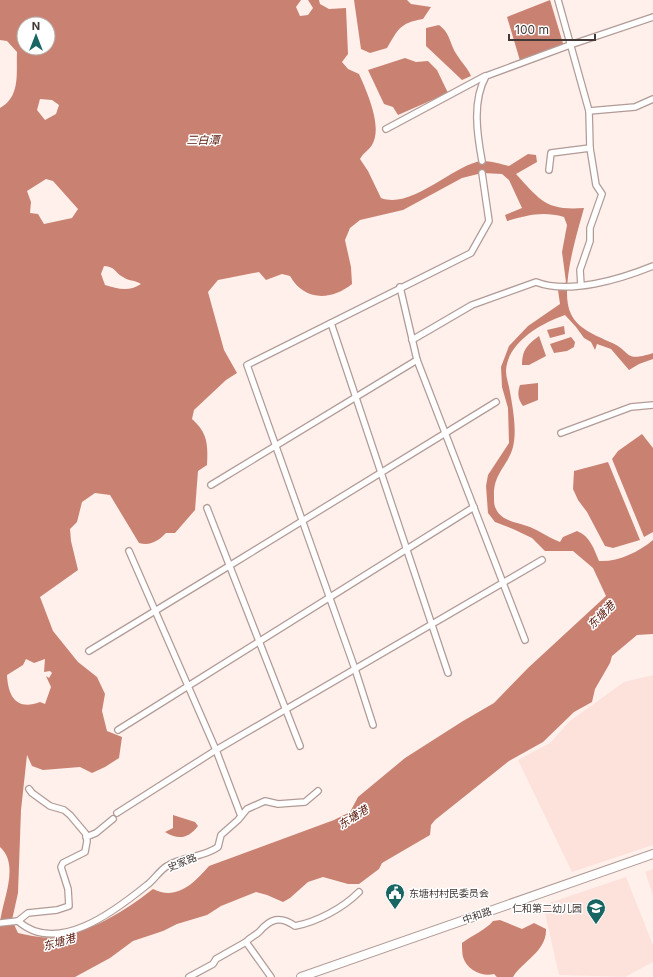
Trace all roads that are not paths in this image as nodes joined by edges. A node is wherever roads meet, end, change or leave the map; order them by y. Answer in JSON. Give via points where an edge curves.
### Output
{"nodes":[{"id":1,"x":558,"y":0,"type":"edge"},
{"id":2,"x":653,"y":17,"type":"edge"},
{"id":3,"x":570,"y":45,"type":"junction"},
{"id":4,"x":486,"y":76,"type":"junction"},
{"id":5,"x":653,"y":99,"type":"edge"},
{"id":6,"x":589,"y":111,"type":"junction"},
{"id":7,"x":386,"y":129,"type":"dead end"},
{"id":8,"x":590,"y":148,"type":"junction"},
{"id":9,"x":482,"y":161,"type":"dead end"},
{"id":10,"x":549,"y":170,"type":"dead end"},
{"id":11,"x":482,"y":173,"type":"dead end"},
{"id":12,"x":653,"y":266,"type":"edge"},
{"id":13,"x":581,"y":286,"type":"junction"},
{"id":14,"x":400,"y":287,"type":"junction"},
{"id":15,"x":331,"y":322,"type":"junction"},
{"id":16,"x":412,"y":340,"type":"junction"},
{"id":17,"x":417,"y":360,"type":"junction"},
{"id":18,"x":356,"y":397,"type":"junction"},
{"id":19,"x":496,"y":402,"type":"dead end"},
{"id":20,"x":653,"y":405,"type":"edge"},
{"id":21,"x":445,"y":432,"type":"junction"},
{"id":22,"x":561,"y":433,"type":"dead end"},
{"id":23,"x":276,"y":446,"type":"junction"},
{"id":24,"x":380,"y":473,"type":"junction"},
{"id":25,"x":211,"y":486,"type":"dead end"},
{"id":26,"x":474,"y":507,"type":"junction"},
{"id":27,"x":207,"y":508,"type":"dead end"},
{"id":28,"x":302,"y":521,"type":"junction"},
{"id":29,"x":406,"y":550,"type":"junction"},
{"id":30,"x":129,"y":551,"type":"dead end"},
{"id":31,"x":542,"y":560,"type":"dead end"},
{"id":32,"x":229,"y":566,"type":"junction"},
{"id":33,"x":504,"y":582,"type":"junction"},
{"id":34,"x":329,"y":598,"type":"junction"},
{"id":35,"x":155,"y":610,"type":"junction"},
{"id":36,"x":431,"y":625,"type":"junction"},
{"id":37,"x":525,"y":640,"type":"dead end"},
{"id":38,"x":259,"y":642,"type":"junction"},
{"id":39,"x":88,"y":651,"type":"dead end"},
{"id":40,"x":355,"y":669,"type":"junction"},
{"id":41,"x":448,"y":673,"type":"dead end"},
{"id":42,"x":188,"y":686,"type":"junction"},
{"id":43,"x":285,"y":710,"type":"junction"},
{"id":44,"x":373,"y":726,"type":"dead end"},
{"id":45,"x":118,"y":730,"type":"dead end"},
{"id":46,"x":300,"y":746,"type":"dead end"},
{"id":47,"x":216,"y":750,"type":"junction"},
{"id":48,"x":28,"y":789,"type":"dead end"},
{"id":49,"x":318,"y":791,"type":"dead end"},
{"id":50,"x":117,"y":813,"type":"dead end"},
{"id":51,"x":241,"y":816,"type":"junction"},
{"id":52,"x":113,"y":819,"type":"dead end"},
{"id":53,"x":86,"y":837,"type":"junction"},
{"id":54,"x":653,"y":854,"type":"edge"},
{"id":55,"x":359,"y":892,"type":"dead end"},
{"id":56,"x":18,"y":921,"type":"junction"},
{"id":57,"x":0,"y":923,"type":"edge"},
{"id":58,"x":246,"y":942,"type":"junction"},
{"id":59,"x":190,"y":977,"type":"edge"},
{"id":60,"x":271,"y":977,"type":"edge"},
{"id":61,"x":301,"y":977,"type":"edge"}],
"edges":[{"from":1,"to":3,"type":"street"},
{"from":2,"to":3,"type":"street"},
{"from":3,"to":4,"type":"street"},
{"from":3,"to":6,"type":"street"},
{"from":4,"to":7,"type":"street"},
{"from":4,"to":9,"type":"street","via":[[479,88],[477,118]]},
{"from":5,"to":6,"type":"street","via":[[635,107]]},
{"from":6,"to":8,"type":"street"},
{"from":8,"to":10,"type":"street","via":[[551,153]]},
{"from":8,"to":13,"type":"street","via":[[596,185],[602,194],[590,228],[590,241],[580,270]]},
{"from":11,"to":14,"type":"street","via":[[489,221],[471,253]]},
{"from":12,"to":13,"type":"street"},
{"from":13,"to":16,"type":"street","via":[[546,286],[536,282],[472,304]]},
{"from":14,"to":15,"type":"street"},
{"from":14,"to":16,"type":"street"},
{"from":15,"to":18,"type":"street"},
{"from":15,"to":23,"type":"street","via":[[247,365]]},
{"from":16,"to":17,"type":"street"},
{"from":17,"to":18,"type":"street"},
{"from":17,"to":21,"type":"street"},
{"from":18,"to":23,"type":"street"},
{"from":18,"to":24,"type":"street"},
{"from":19,"to":21,"type":"street"},
{"from":20,"to":22,"type":"street","via":[[631,407]]},
{"from":21,"to":24,"type":"street"},
{"from":21,"to":26,"type":"street"},
{"from":23,"to":25,"type":"street"},
{"from":23,"to":28,"type":"street"},
{"from":24,"to":28,"type":"street"},
{"from":24,"to":29,"type":"street"},
{"from":26,"to":29,"type":"street"},
{"from":26,"to":33,"type":"street"},
{"from":27,"to":32,"type":"street"},
{"from":28,"to":32,"type":"street"},
{"from":28,"to":34,"type":"street"},
{"from":29,"to":34,"type":"street"},
{"from":29,"to":36,"type":"street"},
{"from":30,"to":35,"type":"street"},
{"from":31,"to":33,"type":"street"},
{"from":32,"to":35,"type":"street"},
{"from":32,"to":38,"type":"street"},
{"from":33,"to":36,"type":"street"},
{"from":33,"to":37,"type":"street"},
{"from":34,"to":38,"type":"street"},
{"from":34,"to":40,"type":"street"},
{"from":35,"to":39,"type":"street"},
{"from":35,"to":42,"type":"street"},
{"from":36,"to":40,"type":"street"},
{"from":36,"to":41,"type":"street"},
{"from":38,"to":42,"type":"street"},
{"from":38,"to":43,"type":"street"},
{"from":40,"to":43,"type":"street"},
{"from":40,"to":44,"type":"street"},
{"from":42,"to":45,"type":"street"},
{"from":42,"to":47,"type":"street"},
{"from":43,"to":46,"type":"street"},
{"from":43,"to":47,"type":"street"},
{"from":47,"to":50,"type":"street"},
{"from":47,"to":51,"type":"street"},
{"from":48,"to":53,"type":"street","via":[[50,806],[64,810]]},
{"from":49,"to":51,"type":"street","name":"史家路","via":[[305,802],[278,804],[265,801],[247,809]]},
{"from":51,"to":56,"type":"street","name":"史家路","via":[[221,835],[220,845],[214,850],[167,866],[149,884],[98,921],[72,931],[49,934],[26,929]]},
{"from":52,"to":53,"type":"street","via":[[96,833]]},
{"from":53,"to":56,"type":"street","via":[[85,852],[63,863],[61,867],[68,889],[69,906],[28,913]]},
{"from":54,"to":61,"type":"street","name":"中和路"},
{"from":55,"to":58,"type":"street","via":[[348,903],[304,925],[295,926],[280,919],[262,926]]},
{"from":56,"to":57,"type":"street"},
{"from":58,"to":59,"type":"street"},
{"from":58,"to":60,"type":"street"}]}
